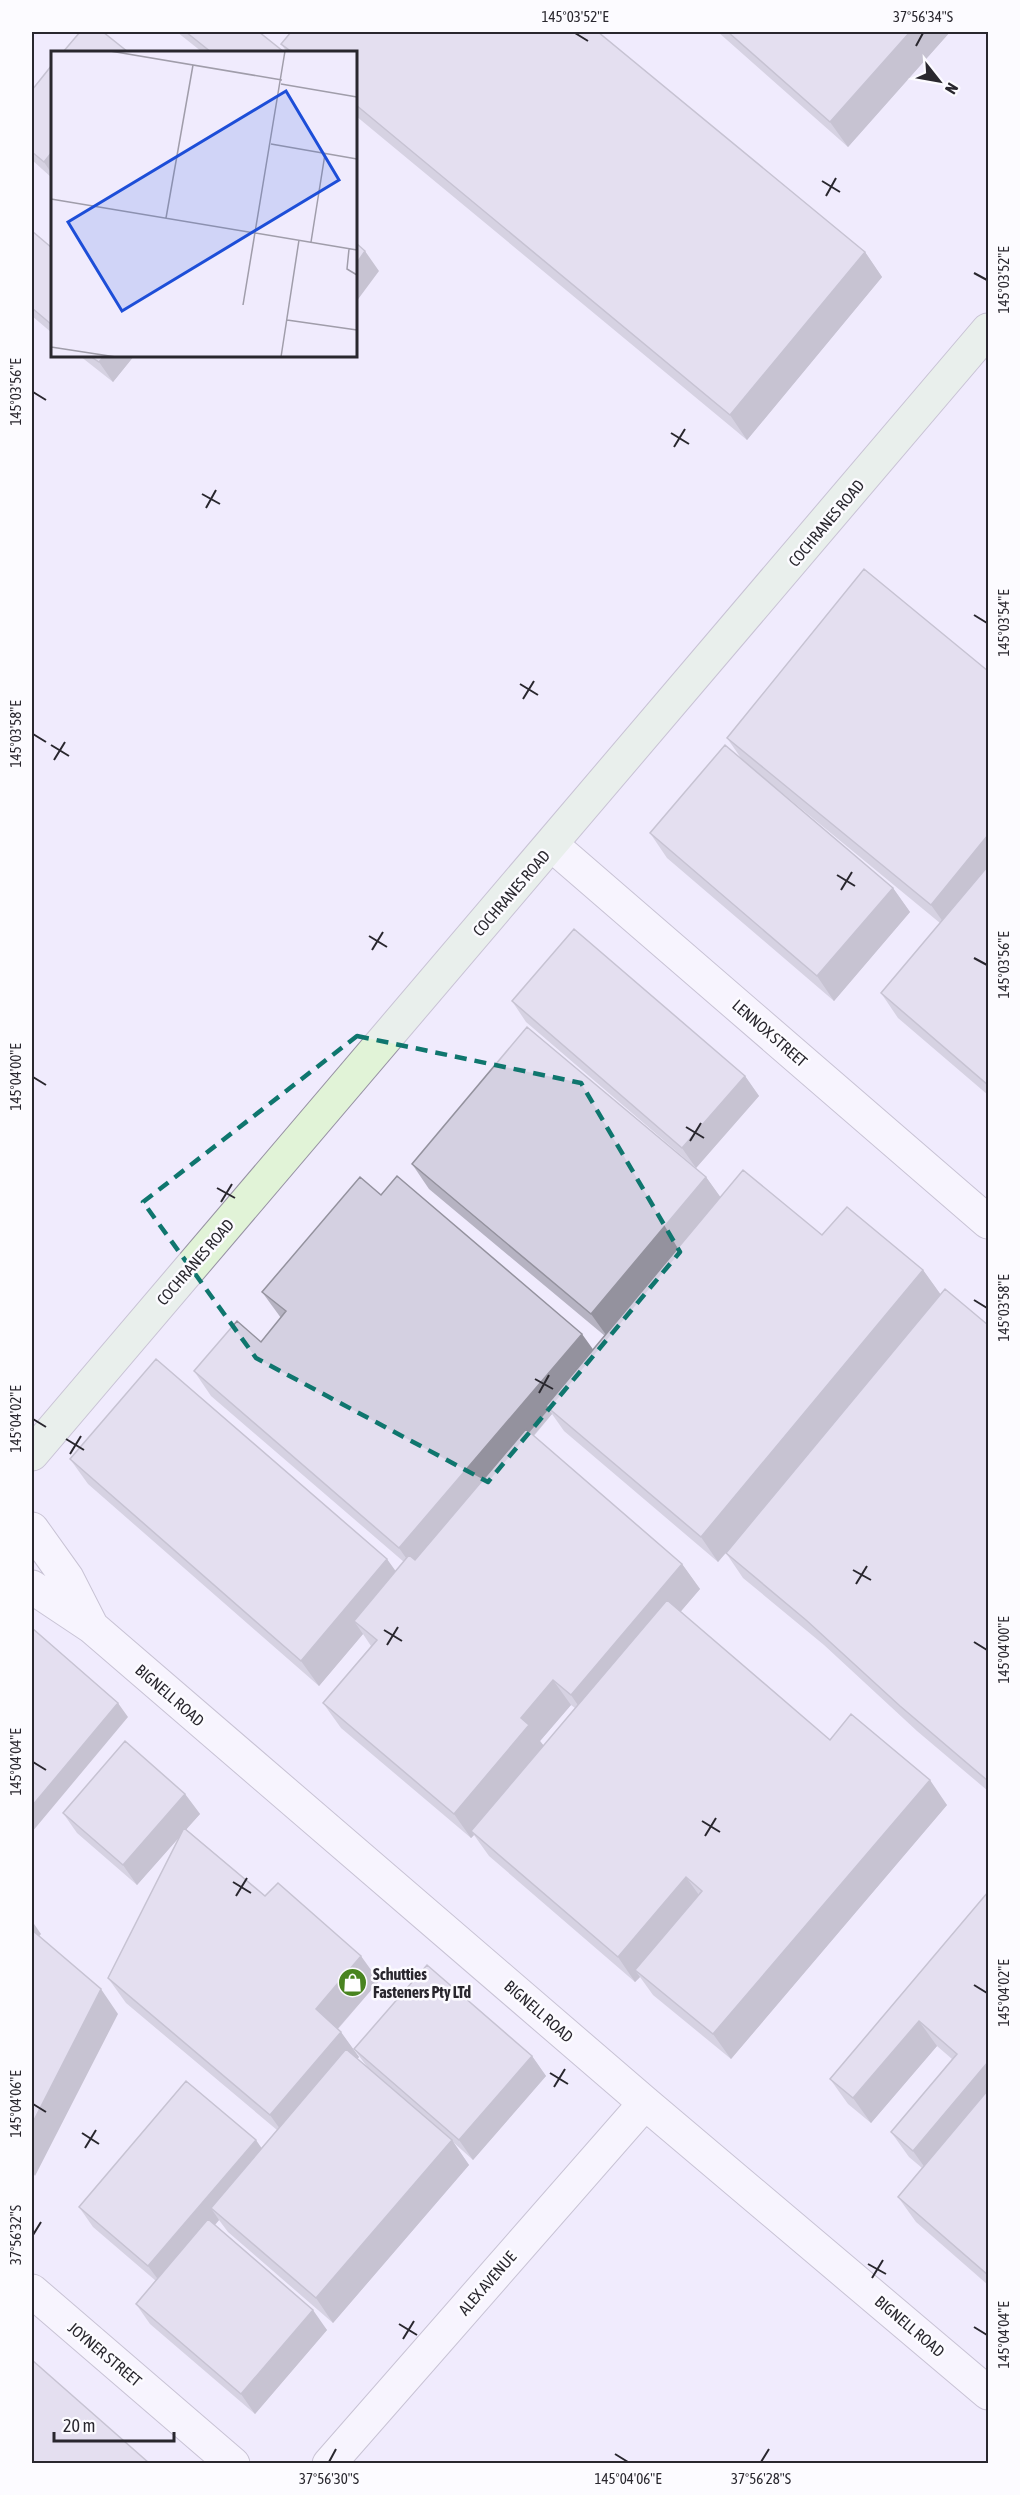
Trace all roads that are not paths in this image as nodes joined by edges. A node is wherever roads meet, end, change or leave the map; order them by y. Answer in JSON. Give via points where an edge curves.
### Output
{"nodes":[{"id":1,"x":988,"y":330,"type":"edge"},
{"id":2,"x":552,"y":845,"type":"junction"},
{"id":3,"x":988,"y":1222,"type":"edge"},
{"id":4,"x":32,"y":1454,"type":"edge"},
{"id":5,"x":32,"y":1529,"type":"edge"},
{"id":6,"x":32,"y":1587,"type":"edge"},
{"id":7,"x":92,"y":1627,"type":"junction"},
{"id":8,"x":645,"y":2103,"type":"junction"},
{"id":9,"x":32,"y":2291,"type":"edge"},
{"id":10,"x":988,"y":2392,"type":"edge"},
{"id":11,"x":233,"y":2463,"type":"edge"},
{"id":12,"x":329,"y":2463,"type":"edge"}],
"edges":[{"from":1,"to":2,"type":"street","name":"COCHRANES ROAD"},
{"from":2,"to":3,"type":"street","name":"LENNOX STREET"},
{"from":2,"to":4,"type":"street","name":"COCHRANES ROAD"},
{"from":5,"to":7,"type":"street","name":"BIGNELL ROAD","via":[[67,1578]]},
{"from":6,"to":7,"type":"street","name":"BIGNELL ROAD"},
{"from":7,"to":8,"type":"street","name":"BIGNELL ROAD"},
{"from":8,"to":10,"type":"street","name":"BIGNELL ROAD"},
{"from":8,"to":12,"type":"street","name":"ALEX AVENUE"},
{"from":9,"to":11,"type":"street","name":"JOYNER STREET"}]}
